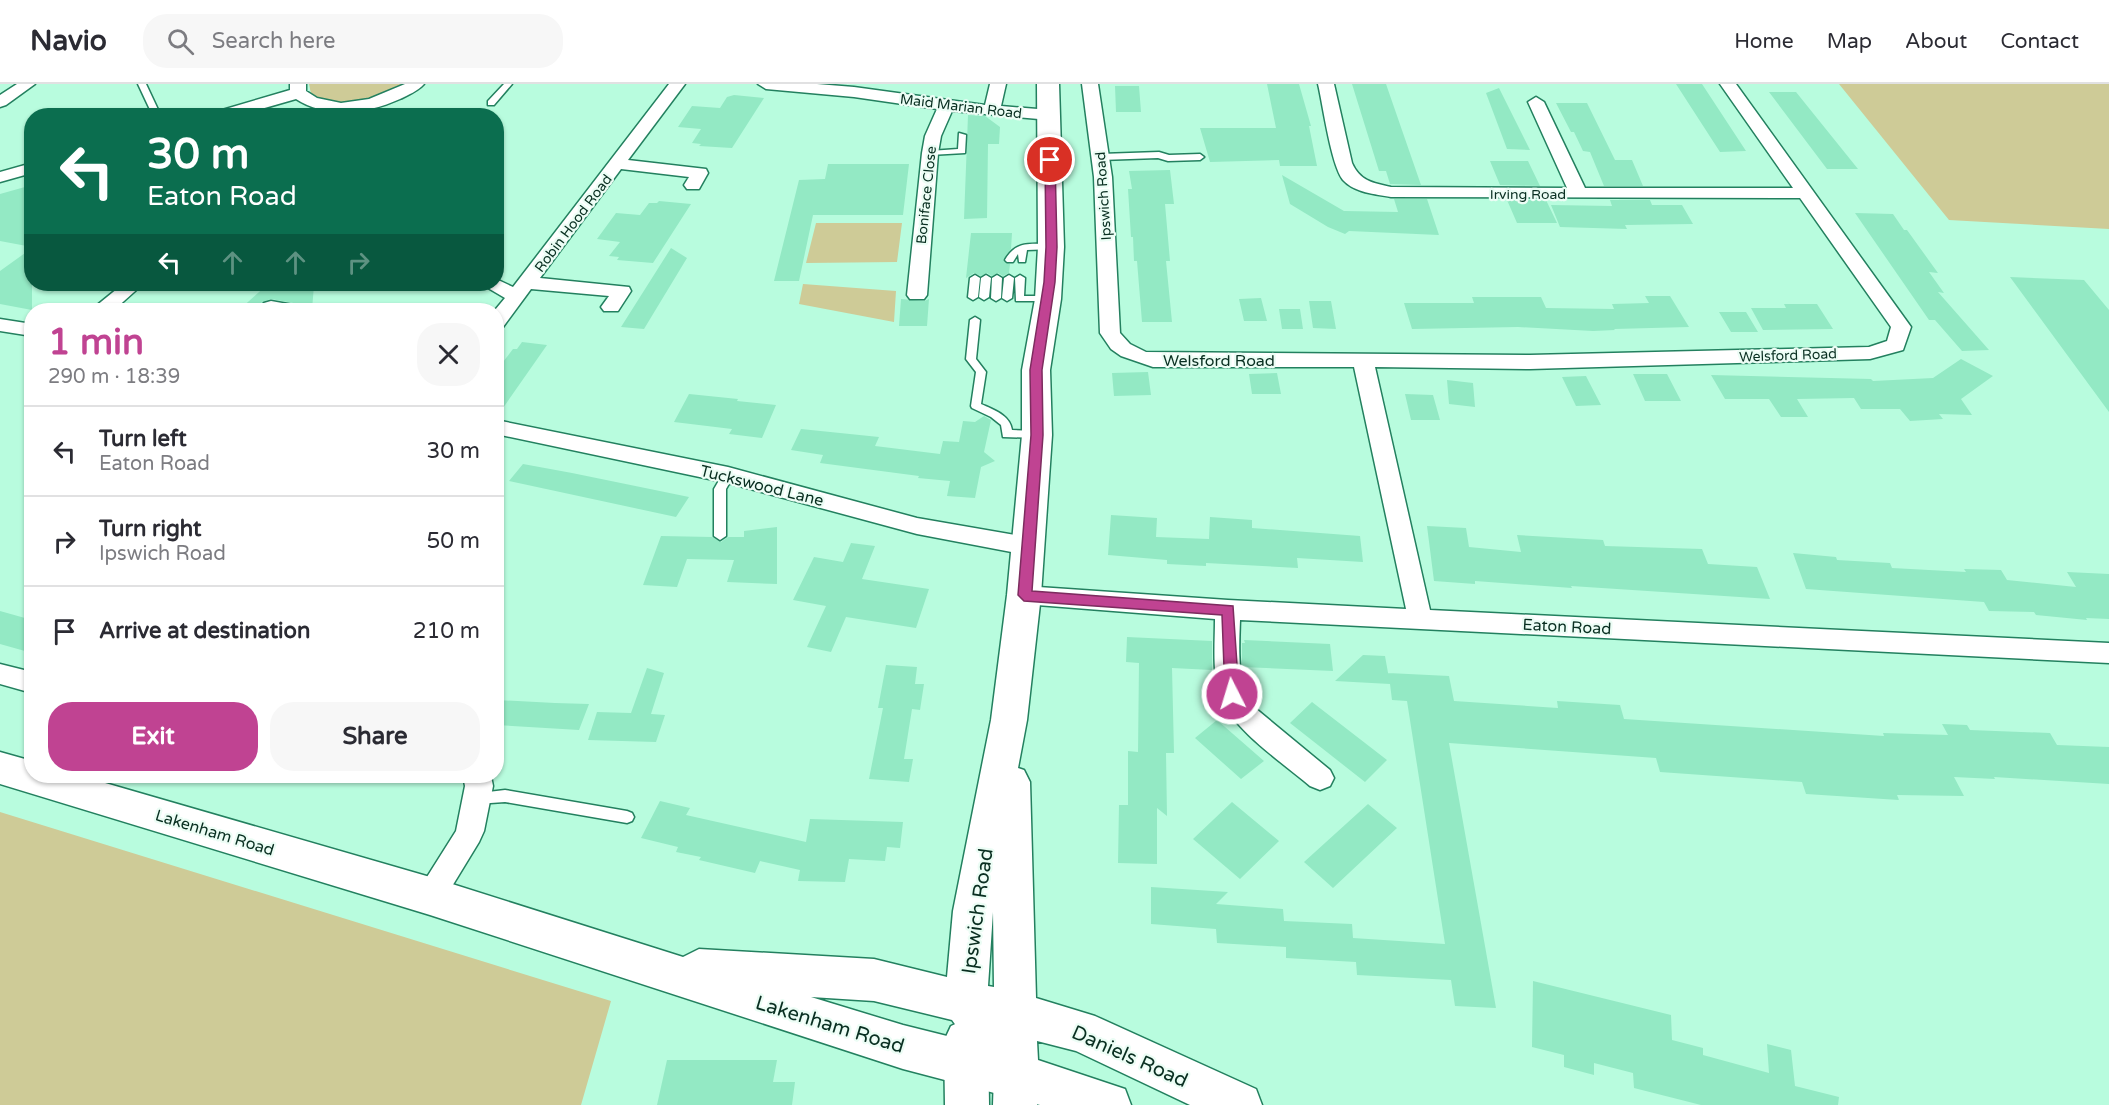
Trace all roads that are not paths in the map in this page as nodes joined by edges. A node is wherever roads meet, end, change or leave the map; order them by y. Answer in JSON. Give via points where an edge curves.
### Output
{"nodes":[{"id":1,"x":27,"y":84,"type":"edge"},
{"id":2,"x":142,"y":84,"type":"edge"},
{"id":3,"x":416,"y":84,"type":"edge"},
{"id":4,"x":508,"y":84,"type":"edge"},
{"id":5,"x":677,"y":84,"type":"edge"},
{"id":6,"x":766,"y":84,"type":"edge"},
{"id":7,"x":998,"y":84,"type":"edge"},
{"id":8,"x":1048,"y":84,"type":"edge"},
{"id":9,"x":1090,"y":84,"type":"edge"},
{"id":10,"x":1326,"y":84,"type":"edge"},
{"id":11,"x":1728,"y":84,"type":"edge"},
{"id":12,"x":298,"y":89,"type":"edge"},
{"id":13,"x":0,"y":102,"type":"edge"},
{"id":14,"x":1536,"y":102,"type":"dead end"},
{"id":15,"x":491,"y":103,"type":"dead end"},
{"id":16,"x":946,"y":106,"type":"junction"},
{"id":17,"x":153,"y":108,"type":"edge"},
{"id":18,"x":242,"y":108,"type":"edge"},
{"id":19,"x":374,"y":108,"type":"edge"},
{"id":20,"x":385,"y":108,"type":"edge"},
{"id":21,"x":992,"y":111,"type":"junction"},
{"id":22,"x":1050,"y":115,"type":"junction"},
{"id":23,"x":962,"y":135,"type":"dead end"},
{"id":24,"x":930,"y":153,"type":"junction"},
{"id":25,"x":1101,"y":157,"type":"junction"},
{"id":26,"x":1200,"y":157,"type":"dead end"},
{"id":27,"x":618,"y":164,"type":"junction"},
{"id":28,"x":24,"y":170,"type":"edge"},
{"id":29,"x":701,"y":172,"type":"dead end"},
{"id":30,"x":0,"y":177,"type":"edge"},
{"id":31,"x":1805,"y":193,"type":"junction"},
{"id":32,"x":1579,"y":194,"type":"junction"},
{"id":33,"x":1029,"y":236,"type":"dead end"},
{"id":34,"x":1022,"y":252,"type":"junction"},
{"id":35,"x":1022,"y":260,"type":"dead end"},
{"id":36,"x":975,"y":278,"type":"dead end"},
{"id":37,"x":986,"y":278,"type":"dead end"},
{"id":38,"x":997,"y":278,"type":"dead end"},
{"id":39,"x":1009,"y":278,"type":"dead end"},
{"id":40,"x":1020,"y":278,"type":"dead end"},
{"id":41,"x":523,"y":289,"type":"junction"},
{"id":42,"x":923,"y":289,"type":"dead end"},
{"id":43,"x":504,"y":290,"type":"edge"},
{"id":44,"x":126,"y":291,"type":"edge"},
{"id":45,"x":622,"y":291,"type":"dead end"},
{"id":46,"x":973,"y":297,"type":"dead end"},
{"id":47,"x":984,"y":297,"type":"dead end"},
{"id":48,"x":996,"y":298,"type":"dead end"},
{"id":49,"x":1007,"y":298,"type":"dead end"},
{"id":50,"x":1048,"y":299,"type":"junction"},
{"id":51,"x":111,"y":303,"type":"edge"},
{"id":52,"x":1110,"y":309,"type":"joint"},
{"id":53,"x":504,"y":313,"type":"edge"},
{"id":54,"x":975,"y":320,"type":"dead end"},
{"id":55,"x":0,"y":325,"type":"edge"},
{"id":56,"x":24,"y":329,"type":"edge"},
{"id":57,"x":1363,"y":360,"type":"junction"},
{"id":58,"x":504,"y":429,"type":"edge"},
{"id":59,"x":1037,"y":435,"type":"junction"},
{"id":60,"x":728,"y":475,"type":"junction"},
{"id":61,"x":720,"y":536,"type":"dead end"},
{"id":62,"x":1028,"y":546,"type":"junction"},
{"id":63,"x":1024,"y":595,"type":"junction"},
{"id":64,"x":1228,"y":610,"type":"junction"},
{"id":65,"x":1420,"y":619,"type":"junction"},
{"id":66,"x":2109,"y":653,"type":"edge"},
{"id":67,"x":0,"y":675,"type":"edge"},
{"id":68,"x":24,"y":681,"type":"edge"},
{"id":69,"x":1009,"y":720,"type":"junction"},
{"id":70,"x":0,"y":768,"type":"edge"},
{"id":71,"x":24,"y":775,"type":"edge"},
{"id":72,"x":1320,"y":778,"type":"dead end"},
{"id":73,"x":50,"y":783,"type":"edge"},
{"id":74,"x":476,"y":787,"type":"edge"},
{"id":75,"x":627,"y":817,"type":"dead end"},
{"id":76,"x":430,"y":896,"type":"junction"},
{"id":77,"x":646,"y":966,"type":"junction"},
{"id":78,"x":966,"y":1003,"type":"junction"},
{"id":79,"x":1016,"y":1014,"type":"junction"},
{"id":80,"x":966,"y":1063,"type":"junction"},
{"id":81,"x":1016,"y":1090,"type":"edge"},
{"id":82,"x":967,"y":1105,"type":"edge"},
{"id":83,"x":1109,"y":1105,"type":"edge"},
{"id":84,"x":1240,"y":1105,"type":"edge"}],
"edges":[{"from":1,"to":13,"type":"street"},
{"from":2,"to":17,"type":"lane"},
{"from":3,"to":20,"type":"street"},
{"from":4,"to":15,"type":"lane"},
{"from":5,"to":27,"type":"street","name":"Robin Hood Road"},
{"from":6,"to":16,"type":"street","name":"Maid Marian Road"},
{"from":7,"to":21,"type":"street"},
{"from":8,"to":22,"type":"main road","name":"Ipswich Road"},
{"from":9,"to":25,"type":"street","name":"Ipswich Road"},
{"from":10,"to":32,"type":"street","name":"Irving Road","via":[[1344,162],[1350,177],[1366,187],[1391,192]]},
{"from":11,"to":31,"type":"street","name":"Welsford Road"},
{"from":12,"to":18,"type":"street"},
{"from":12,"to":19,"type":"street","via":[[310,103]]},
{"from":14,"to":32,"type":"street"},
{"from":16,"to":21,"type":"street","name":"Maid Marian Road"},
{"from":16,"to":24,"type":"street","name":"Boniface Close"},
{"from":21,"to":22,"type":"street","name":"Maid Marian Road"},
{"from":22,"to":34,"type":"main road","name":"Ipswich Road"},
{"from":23,"to":24,"type":"lane","via":[[962,151]]},
{"from":24,"to":42,"type":"street","name":"Boniface Close"},
{"from":25,"to":26,"type":"lane"},
{"from":25,"to":52,"type":"street","name":"Ipswich Road"},
{"from":27,"to":29,"type":"street","name":"Robin Hood Road"},
{"from":27,"to":41,"type":"street","name":"Robin Hood Road"},
{"from":28,"to":30,"type":"street"},
{"from":31,"to":32,"type":"street","name":"Irving Road"},
{"from":31,"to":57,"type":"street","name":"Welsford Road","via":[[1901,327],[1896,345],[1870,353],[1530,362]]},
{"from":33,"to":34,"type":"lane"},
{"from":34,"to":35,"type":"lane"},
{"from":34,"to":50,"type":"main road","name":"Ipswich Road"},
{"from":36,"to":46,"type":"lane"},
{"from":37,"to":47,"type":"lane"},
{"from":38,"to":48,"type":"lane"},
{"from":39,"to":49,"type":"lane"},
{"from":40,"to":50,"type":"lane","via":[[1019,299]]},
{"from":41,"to":43,"type":"street","via":[[511,294]]},
{"from":41,"to":45,"type":"street","name":"Robin Hood Road"},
{"from":41,"to":53,"type":"street","name":"Robin Hood Road"},
{"from":44,"to":51,"type":"street"},
{"from":50,"to":59,"type":"main road","name":"Ipswich Road","via":[[1036,370]]},
{"from":52,"to":57,"type":"street","name":"Welsford Road","via":[[1110,333],[1116,344],[1144,358]]},
{"from":54,"to":59,"type":"lane","via":[[971,359],[981,372],[976,406],[995,414],[1006,424],[1007,434]]},
{"from":55,"to":56,"type":"street"},
{"from":57,"to":65,"type":"street"},
{"from":58,"to":60,"type":"street","name":"Tuckswood Lane"},
{"from":59,"to":62,"type":"main road","name":"Ipswich Road"},
{"from":60,"to":61,"type":"lane","via":[[720,489]]},
{"from":60,"to":62,"type":"street","name":"Tuckswood Lane","via":[[916,526]]},
{"from":62,"to":63,"type":"main road","name":"Ipswich Road"},
{"from":63,"to":64,"type":"street","name":"Eaton Road"},
{"from":63,"to":69,"type":"main road","name":"Ipswich Road"},
{"from":64,"to":65,"type":"street","name":"Eaton Road"},
{"from":64,"to":72,"type":"street","via":[[1230,679],[1237,704]]},
{"from":65,"to":66,"type":"street","name":"Eaton Road"},
{"from":67,"to":68,"type":"street"},
{"from":69,"to":78,"type":"main road","name":"Ipswich Road","via":[[973,911]]},
{"from":69,"to":79,"type":"main road","name":"Ipswich Road"},
{"from":70,"to":71,"type":"main road","name":"Lakenham Road"},
{"from":73,"to":76,"type":"main road","name":"Lakenham Road"},
{"from":74,"to":75,"type":"lane","via":[[505,796]]},
{"from":74,"to":76,"type":"street","via":[[471,831]]},
{"from":76,"to":77,"type":"main road","name":"Lakenham Road"},
{"from":77,"to":78,"type":"main road","name":"Lakenham Road","via":[[874,980]]},
{"from":77,"to":80,"type":"main road","name":"Lakenham Road"},
{"from":78,"to":79,"type":"main road","name":"Lakenham Road"},
{"from":78,"to":80,"type":"main road","name":"Ipswich Road"},
{"from":78,"to":81,"type":"main road"},
{"from":79,"to":81,"type":"main road","name":"Ipswich Road"},
{"from":79,"to":84,"type":"main road","name":"Daniels Road","via":[[1080,1031]]},
{"from":80,"to":81,"type":"main road","name":"Lakenham Road"},
{"from":80,"to":82,"type":"main road","name":"Ipswich Road"},
{"from":81,"to":83,"type":"main road"}]}
